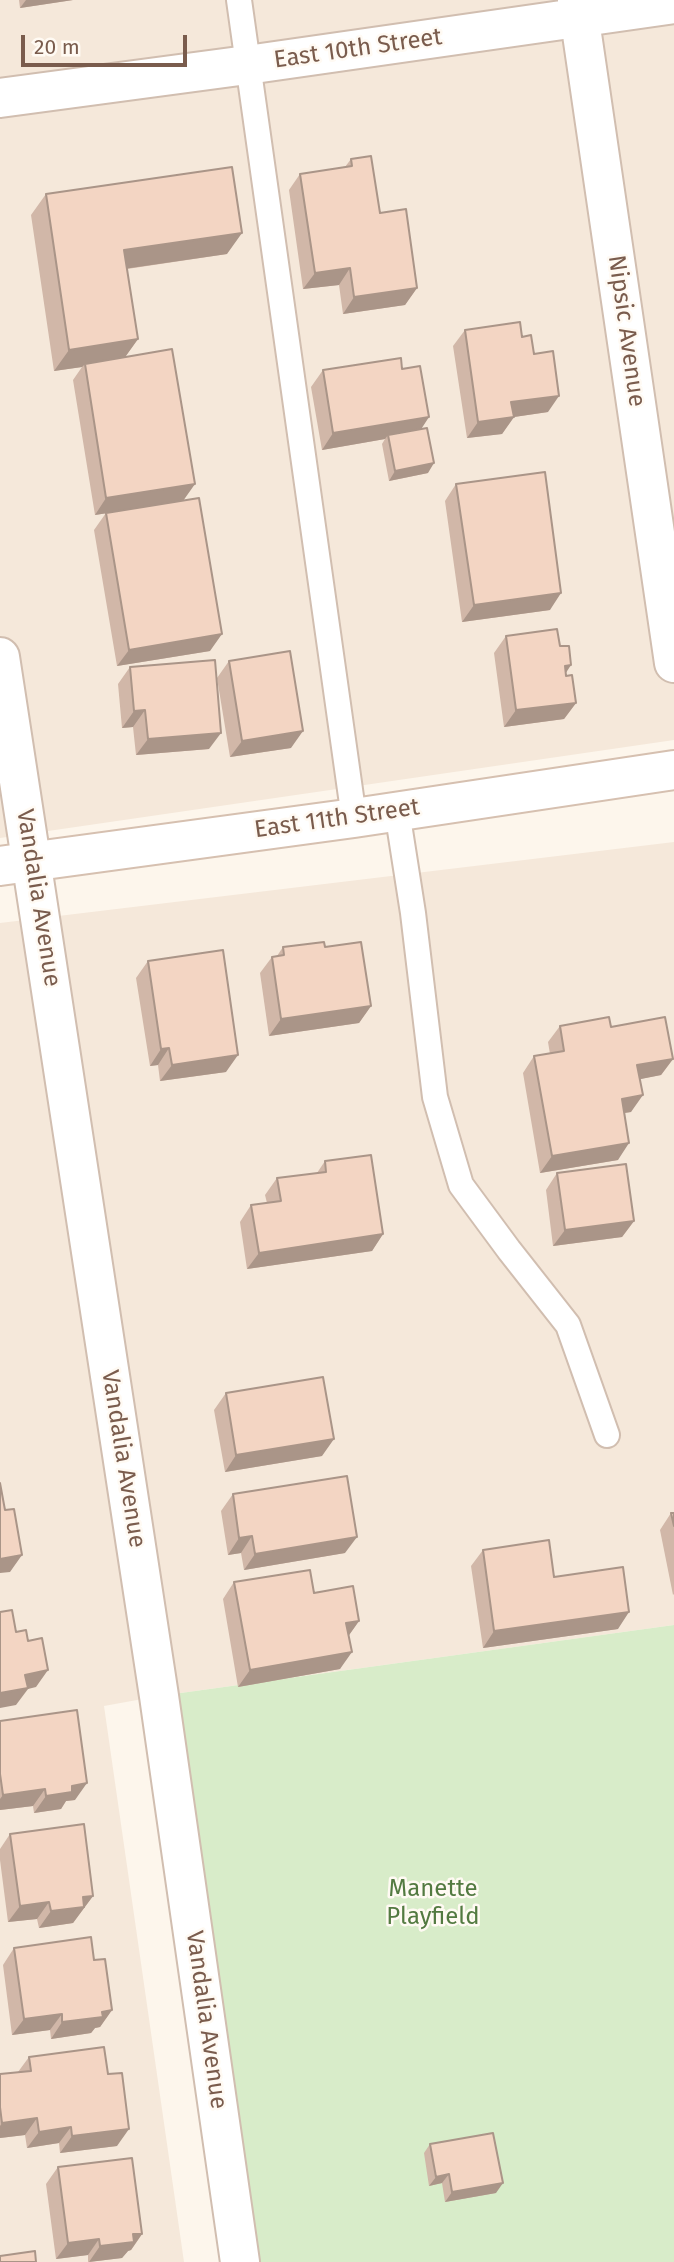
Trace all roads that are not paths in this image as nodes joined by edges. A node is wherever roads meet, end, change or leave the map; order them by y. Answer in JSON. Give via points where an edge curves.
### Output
{"nodes":[{"id":1,"x":239,"y":0,"type":"edge"},
{"id":2,"x":674,"y":4,"type":"edge"},
{"id":3,"x":578,"y":8,"type":"edge"},
{"id":4,"x":247,"y":65,"type":"junction"},
{"id":5,"x":0,"y":98,"type":"edge"},
{"id":6,"x":0,"y":657,"type":"edge"},
{"id":7,"x":674,"y":663,"type":"edge"},
{"id":8,"x":674,"y":771,"type":"edge"},
{"id":9,"x":397,"y":811,"type":"junction"},
{"id":10,"x":354,"y":818,"type":"junction"},
{"id":11,"x":16,"y":863,"type":"edge"},
{"id":12,"x":607,"y":1435,"type":"dead end"},
{"id":13,"x":240,"y":2262,"type":"edge"}],
"edges":[{"from":1,"to":4,"type":"lane"},
{"from":2,"to":3,"type":"street","name":"East 10th Street"},
{"from":3,"to":4,"type":"street","name":"East 10th Street"},
{"from":3,"to":7,"type":"street","name":"Nipsic Avenue"},
{"from":4,"to":5,"type":"street","name":"East 10th Street"},
{"from":4,"to":10,"type":"lane"},
{"from":6,"to":11,"type":"street","name":"Vandalia Avenue"},
{"from":8,"to":9,"type":"street","name":"East 11th Street"},
{"from":9,"to":10,"type":"street","name":"East 11th Street"},
{"from":9,"to":12,"type":"lane","via":[[435,1097],[461,1185],[568,1325]]},
{"from":10,"to":11,"type":"street","name":"East 11th Street"},
{"from":11,"to":13,"type":"street","name":"Vandalia Avenue","via":[[161,1709]]}]}
